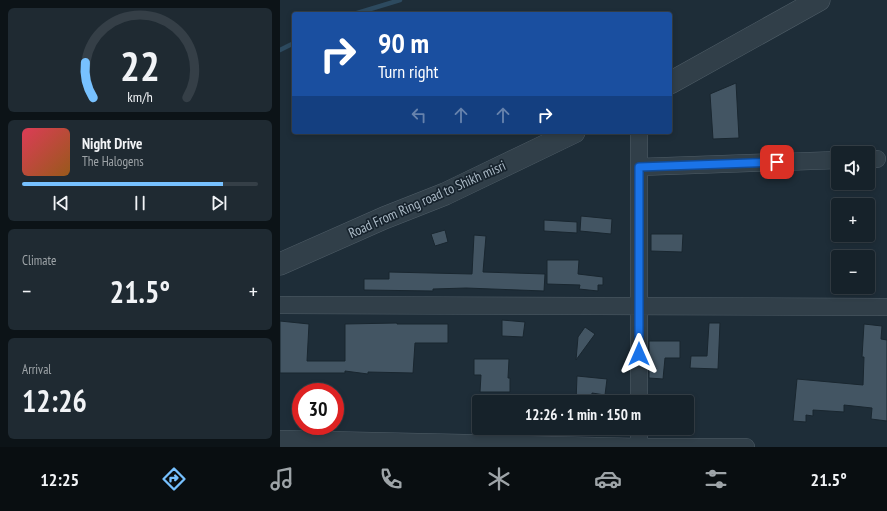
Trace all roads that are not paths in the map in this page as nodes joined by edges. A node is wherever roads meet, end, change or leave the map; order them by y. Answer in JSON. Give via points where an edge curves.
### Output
{"nodes":[{"id":1,"x":819,"y":0,"type":"edge"},
{"id":2,"x":672,"y":82,"type":"edge"},
{"id":3,"x":570,"y":134,"type":"edge"},
{"id":4,"x":639,"y":134,"type":"edge"},
{"id":5,"x":831,"y":160,"type":"edge"},
{"id":6,"x":639,"y":167,"type":"junction"},
{"id":7,"x":280,"y":264,"type":"edge"},
{"id":8,"x":280,"y":305,"type":"edge"},
{"id":9,"x":639,"y":306,"type":"junction"},
{"id":10,"x":887,"y":307,"type":"edge"},
{"id":11,"x":639,"y":395,"type":"edge"},
{"id":12,"x":639,"y":435,"type":"edge"},
{"id":13,"x":280,"y":439,"type":"edge"},
{"id":14,"x":639,"y":447,"type":"edge"},
{"id":15,"x":746,"y":447,"type":"edge"}],
"edges":[{"from":1,"to":2,"type":"street"},
{"from":3,"to":7,"type":"street","name":"Road From Ring road to Shikh misri","via":[[445,194]]},
{"from":4,"to":6,"type":"street"},
{"from":5,"to":6,"type":"street"},
{"from":6,"to":9,"type":"street"},
{"from":8,"to":9,"type":"street"},
{"from":9,"to":10,"type":"street"},
{"from":9,"to":11,"type":"street"},
{"from":12,"to":14,"type":"street"},
{"from":13,"to":14,"type":"street"},
{"from":14,"to":15,"type":"street"}]}
